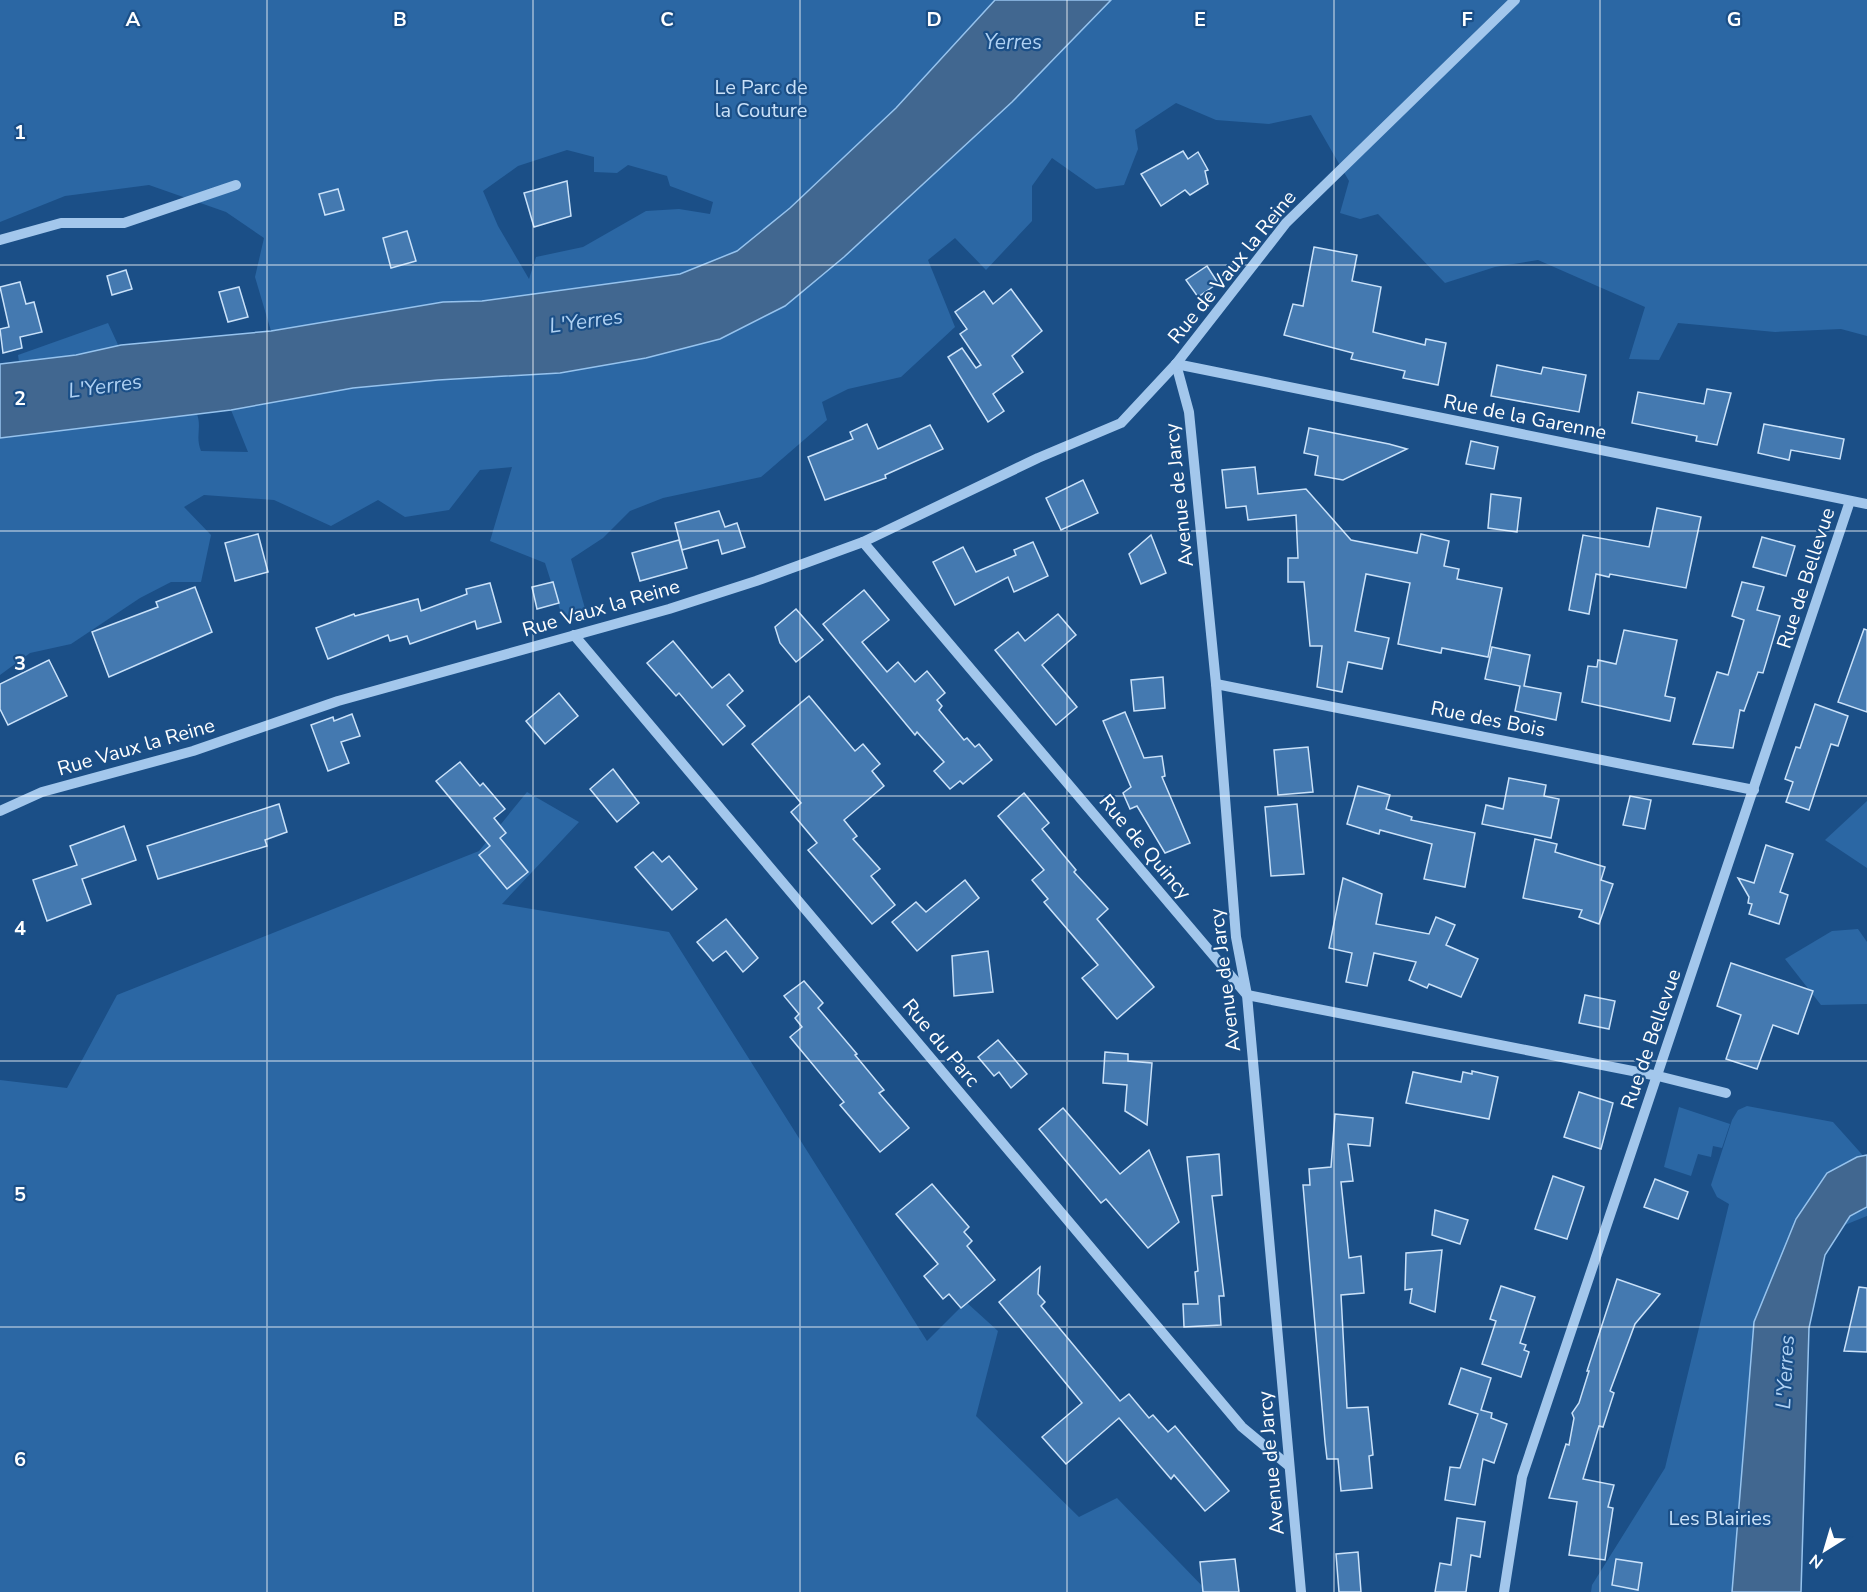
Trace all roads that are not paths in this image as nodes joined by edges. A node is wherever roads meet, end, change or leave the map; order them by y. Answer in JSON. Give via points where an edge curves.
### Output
{"nodes":[{"id":1,"x":1515,"y":0,"type":"edge"},
{"id":2,"x":236,"y":185,"type":"dead end"},
{"id":3,"x":0,"y":240,"type":"edge"},
{"id":4,"x":1176,"y":364,"type":"junction"},
{"id":5,"x":1850,"y":501,"type":"junction"},
{"id":6,"x":1867,"y":504,"type":"edge"},
{"id":7,"x":863,"y":542,"type":"junction"},
{"id":8,"x":574,"y":635,"type":"junction"},
{"id":9,"x":1216,"y":684,"type":"junction"},
{"id":10,"x":1754,"y":790,"type":"junction"},
{"id":11,"x":0,"y":811,"type":"edge"},
{"id":12,"x":1247,"y":995,"type":"junction"},
{"id":13,"x":1658,"y":1076,"type":"junction"},
{"id":14,"x":1726,"y":1093,"type":"dead end"},
{"id":15,"x":1289,"y":1466,"type":"junction"},
{"id":16,"x":1301,"y":1592,"type":"edge"},
{"id":17,"x":1504,"y":1592,"type":"edge"}],
"edges":[{"from":1,"to":4,"type":"street","name":"Rue de Vaux la Reine","via":[[1286,223]]},
{"from":2,"to":3,"type":"street","via":[[124,223],[61,224]]},
{"from":4,"to":5,"type":"street","name":"Rue de la Garenne"},
{"from":4,"to":7,"type":"street","name":"Rue Vaux la Reine","via":[[1121,423]]},
{"from":4,"to":9,"type":"street","name":"Avenue de Jarcy","via":[[1189,412]]},
{"from":5,"to":6,"type":"street","name":"Rue de la Garenne"},
{"from":5,"to":10,"type":"street","name":"Rue de Bellevue"},
{"from":7,"to":8,"type":"street","name":"Rue Vaux la Reine","via":[[680,605]]},
{"from":7,"to":12,"type":"street","name":"Rue de Quincy"},
{"from":8,"to":11,"type":"street","name":"Rue Vaux la Reine","via":[[338,701],[193,751],[42,792]]},
{"from":8,"to":15,"type":"street","name":"Rue du Parc","via":[[1242,1427]]},
{"from":9,"to":10,"type":"street","name":"Rue des Bois"},
{"from":9,"to":12,"type":"street","name":"Avenue de Jarcy","via":[[1236,937]]},
{"from":10,"to":13,"type":"street","name":"Rue de Bellevue"},
{"from":12,"to":13,"type":"street"},
{"from":12,"to":15,"type":"street","name":"Avenue de Jarcy"},
{"from":13,"to":14,"type":"street"},
{"from":13,"to":17,"type":"street","name":"Rue de Bellevue","via":[[1522,1477]]},
{"from":15,"to":16,"type":"street","name":"Avenue de Jarcy"}]}
